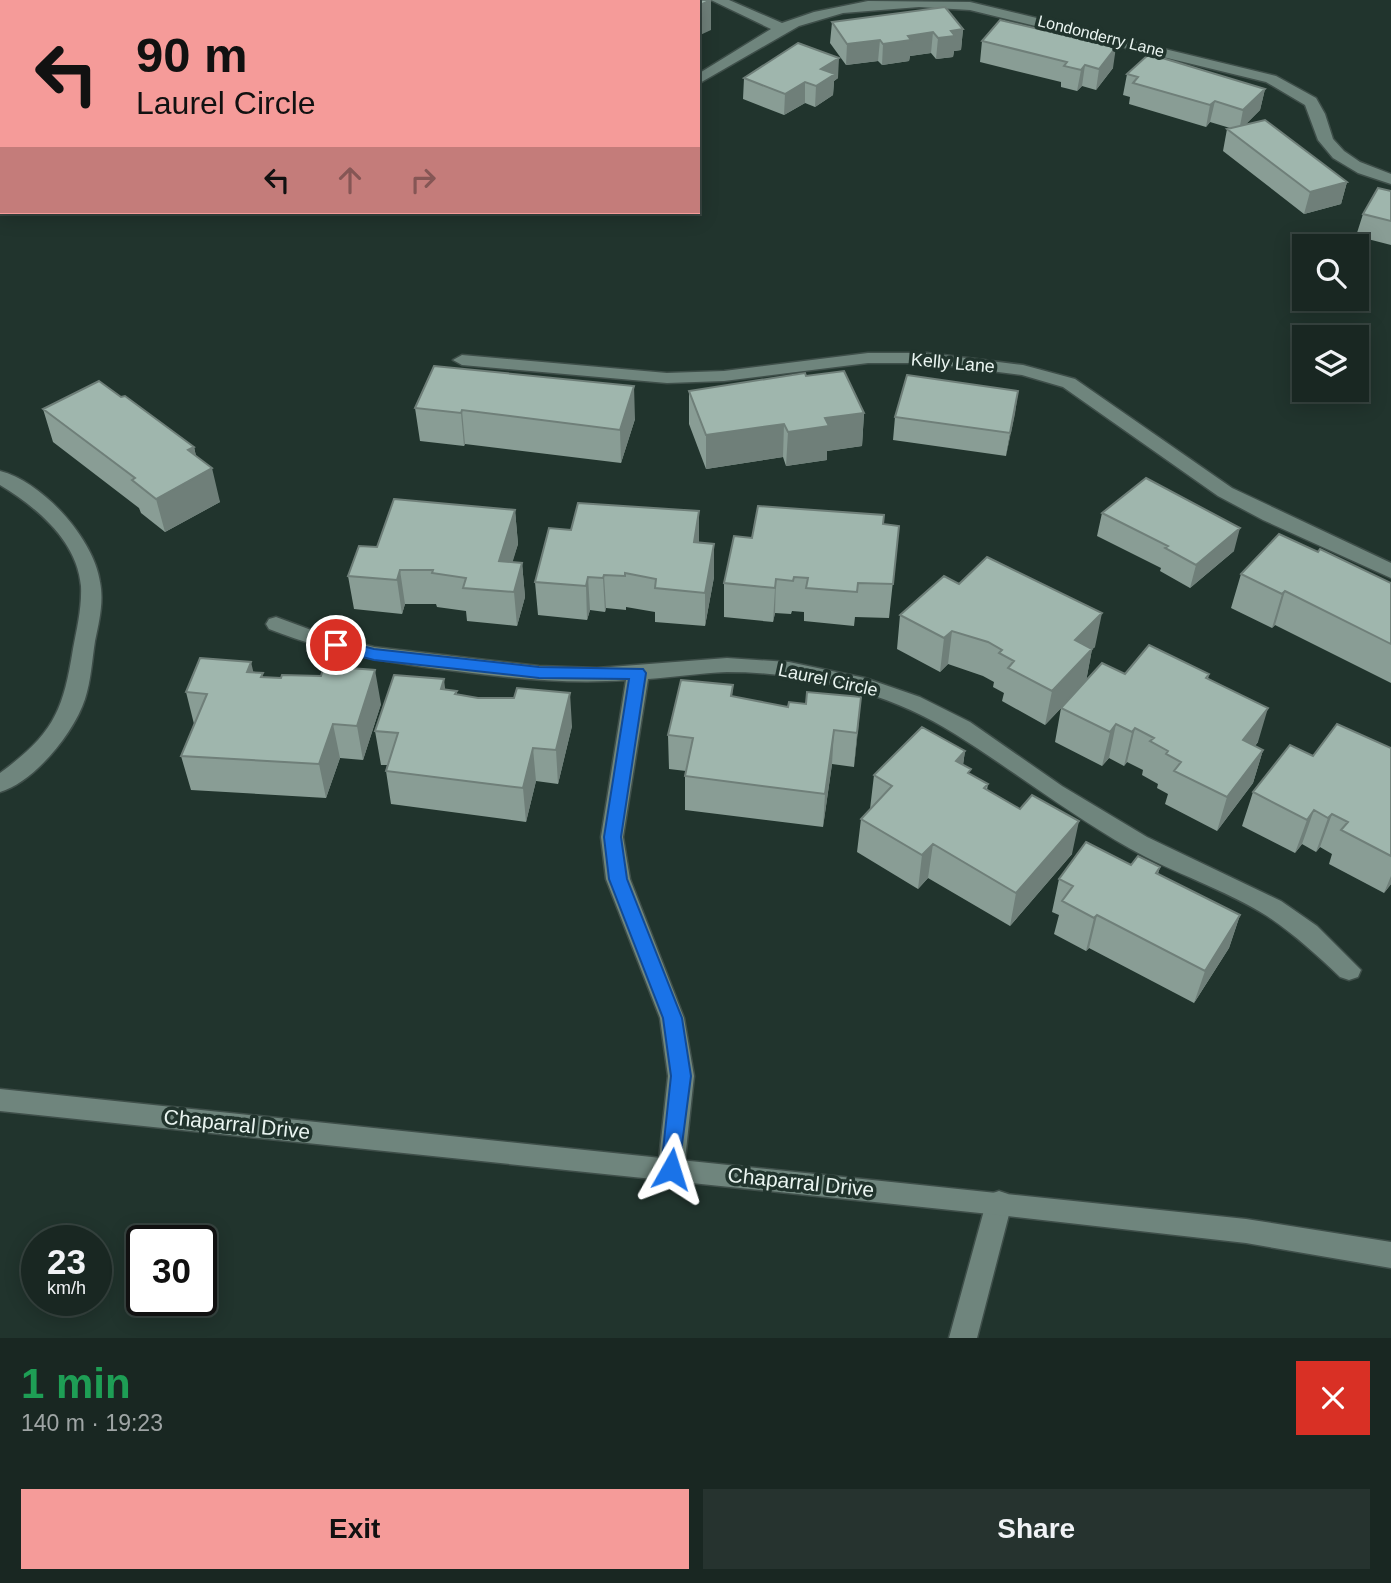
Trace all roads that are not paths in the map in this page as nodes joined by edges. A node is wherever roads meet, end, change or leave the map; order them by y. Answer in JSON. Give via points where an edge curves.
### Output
{"nodes":[{"id":1,"x":718,"y":0,"type":"edge"},
{"id":2,"x":781,"y":29,"type":"junction"},
{"id":3,"x":700,"y":79,"type":"edge"},
{"id":4,"x":1391,"y":179,"type":"edge"},
{"id":5,"x":462,"y":360,"type":"dead end"},
{"id":6,"x":0,"y":477,"type":"edge"},
{"id":7,"x":1391,"y":571,"type":"edge"},
{"id":8,"x":276,"y":624,"type":"dead end"},
{"id":9,"x":638,"y":673,"type":"junction"},
{"id":10,"x":0,"y":784,"type":"edge"},
{"id":11,"x":1349,"y":970,"type":"dead end"},
{"id":12,"x":0,"y":1100,"type":"edge"},
{"id":13,"x":671,"y":1169,"type":"junction"},
{"id":14,"x":999,"y":1203,"type":"junction"},
{"id":15,"x":1391,"y":1255,"type":"edge"},
{"id":16,"x":962,"y":1338,"type":"edge"}],
"edges":[{"from":1,"to":2,"type":"street"},
{"from":2,"to":3,"type":"street","name":"Londonderry Lane"},
{"from":2,"to":4,"type":"street","name":"Londonderry Lane","via":[[870,4],[934,2],[984,8],[1121,41],[1290,87],[1317,110],[1325,139],[1337,153]]},
{"from":5,"to":7,"type":"street","name":"Kelly Lane","via":[[667,378],[724,376],[868,358],[927,358],[1023,370],[1069,383],[1225,492]]},
{"from":6,"to":10,"type":"street","via":[[48,509],[72,537],[88,569],[91,603],[74,701],[56,733],[21,770]]},
{"from":8,"to":9,"type":"street","name":"Laurel Circle","via":[[374,654],[539,673]]},
{"from":9,"to":11,"type":"street","name":"Laurel Circle","via":[[727,665],[789,669],[858,683],[912,702],[962,728],[1054,792],[1139,843],[1273,908]]},
{"from":9,"to":13,"type":"street","via":[[612,837],[618,879],[672,1018],[681,1076]]},
{"from":12,"to":13,"type":"street","name":"Chaparral Drive"},
{"from":13,"to":14,"type":"street","name":"Chaparral Drive"},
{"from":14,"to":15,"type":"street","name":"Chaparral Drive","via":[[1246,1231]]},
{"from":14,"to":16,"type":"street"}]}
